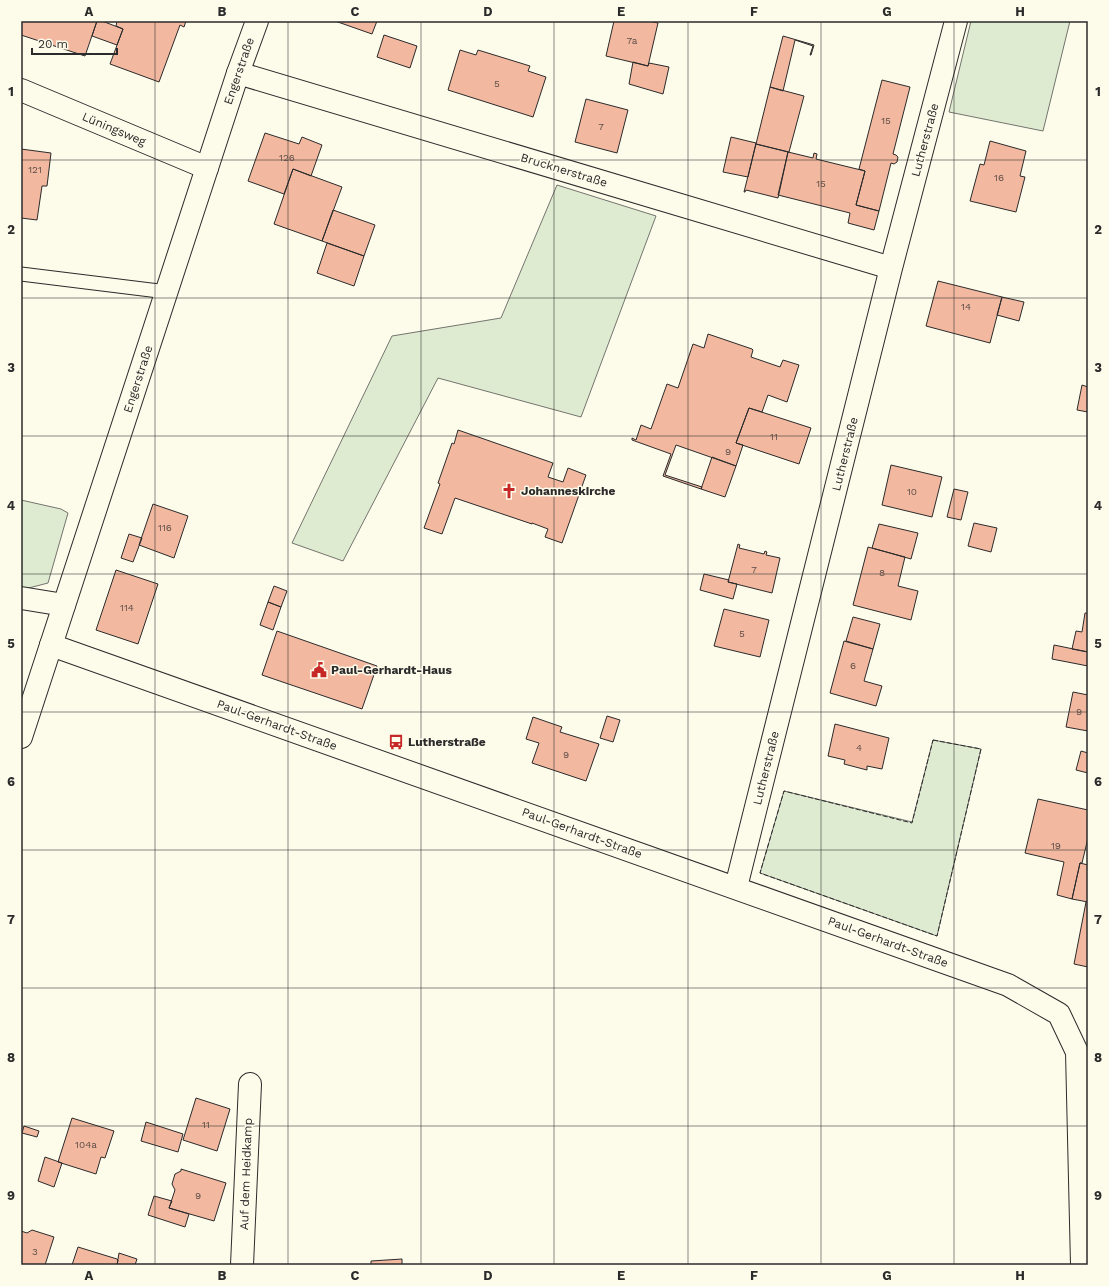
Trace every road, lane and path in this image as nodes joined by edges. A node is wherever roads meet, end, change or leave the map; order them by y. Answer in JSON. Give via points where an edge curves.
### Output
{"nodes":[{"id":1,"x":257,"y":21,"type":"edge"},
{"id":2,"x":956,"y":21,"type":"edge"},
{"id":3,"x":238,"y":73,"type":"junction"},
{"id":4,"x":21,"y":90,"type":"edge"},
{"id":5,"x":207,"y":168,"type":"junction"},
{"id":6,"x":891,"y":268,"type":"junction"},
{"id":7,"x":21,"y":274,"type":"edge"},
{"id":8,"x":167,"y":292,"type":"junction"},
{"id":9,"x":21,"y":598,"type":"edge"},
{"id":10,"x":64,"y":605,"type":"junction"},
{"id":11,"x":51,"y":645,"type":"junction"},
{"id":12,"x":21,"y":737,"type":"edge"},
{"id":13,"x":736,"y":887,"type":"junction"},
{"id":14,"x":1083,"y":1051,"type":"edge"},
{"id":15,"x":250,"y":1084,"type":"dead end"},
{"id":16,"x":242,"y":1265,"type":"edge"},
{"id":17,"x":1082,"y":1265,"type":"edge"}],
"edges":[{"from":1,"to":3,"type":"street","name":"Engerstraße"},
{"from":2,"to":6,"type":"street","name":"Lutherstraße"},
{"from":3,"to":5,"type":"street","name":"Engerstraße"},
{"from":3,"to":6,"type":"street","name":"Brucknerstraße"},
{"from":4,"to":5,"type":"street","name":"Lüningsweg"},
{"from":5,"to":8,"type":"street","name":"Engerstraße"},
{"from":6,"to":13,"type":"street","name":"Lutherstraße"},
{"from":7,"to":8,"type":"lane"},
{"from":8,"to":10,"type":"street","name":"Engerstraße"},
{"from":9,"to":10,"type":"street"},
{"from":10,"to":11,"type":"street","name":"Engerstraße"},
{"from":11,"to":12,"type":"street","name":"Engerstraße"},
{"from":11,"to":13,"type":"street","name":"Paul-Gerhardt-Straße"},
{"from":13,"to":14,"type":"street","name":"Paul-Gerhardt-Straße","via":[[1008,985],[1059,1014]]},
{"from":14,"to":17,"type":"street"},
{"from":15,"to":16,"type":"street","name":"Auf dem Heidkamp"}]}
